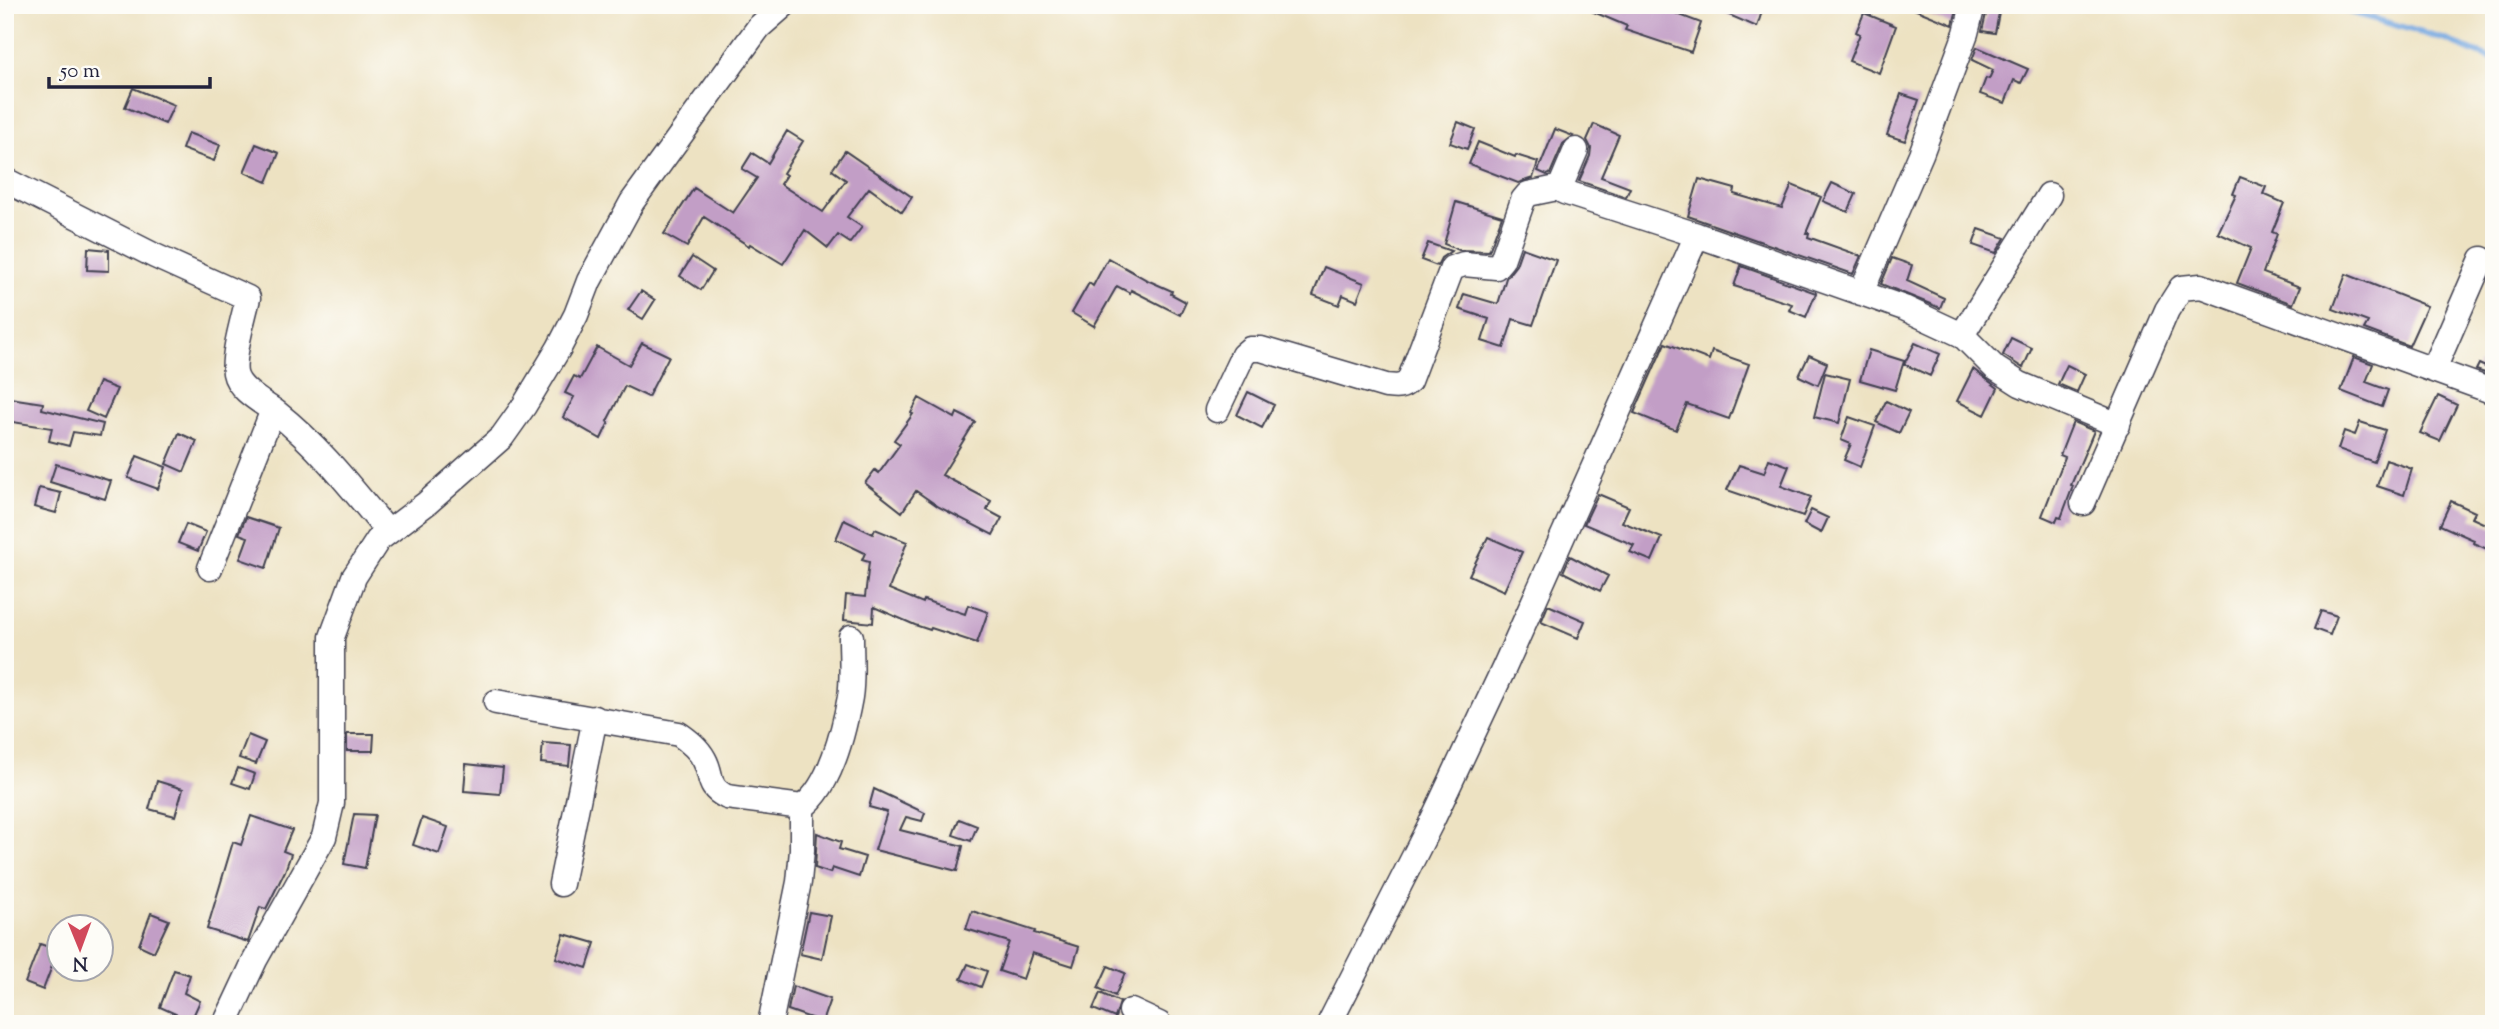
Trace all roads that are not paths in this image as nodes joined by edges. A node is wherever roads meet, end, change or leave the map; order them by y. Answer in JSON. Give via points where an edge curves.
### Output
{"nodes":[{"id":1,"x":784,"y":5,"type":"edge"},
{"id":2,"x":1972,"y":5,"type":"edge"},
{"id":3,"x":1576,"y":150,"type":"dead end"},
{"id":4,"x":5,"y":180,"type":"edge"},
{"id":5,"x":1562,"y":187,"type":"junction"},
{"id":6,"x":2049,"y":195,"type":"dead end"},
{"id":7,"x":1697,"y":235,"type":"junction"},
{"id":8,"x":2482,"y":259,"type":"dead end"},
{"id":9,"x":1861,"y":293,"type":"junction"},
{"id":10,"x":1962,"y":335,"type":"junction"},
{"id":11,"x":2434,"y":369,"type":"junction"},
{"id":12,"x":2494,"y":393,"type":"edge"},
{"id":13,"x":273,"y":410,"type":"junction"},
{"id":14,"x":1217,"y":410,"type":"dead end"},
{"id":15,"x":2118,"y":425,"type":"junction"},
{"id":16,"x":2083,"y":503,"type":"dead end"},
{"id":17,"x":388,"y":532,"type":"junction"},
{"id":18,"x":210,"y":568,"type":"dead end"},
{"id":19,"x":851,"y":637,"type":"dead end"},
{"id":20,"x":496,"y":702,"type":"dead end"},
{"id":21,"x":595,"y":719,"type":"junction"},
{"id":22,"x":802,"y":807,"type":"junction"},
{"id":23,"x":561,"y":884,"type":"dead end"},
{"id":24,"x":1131,"y":1011,"type":"dead end"},
{"id":25,"x":225,"y":1024,"type":"edge"},
{"id":26,"x":770,"y":1024,"type":"edge"},
{"id":27,"x":1158,"y":1024,"type":"edge"},
{"id":28,"x":1329,"y":1024,"type":"edge"}],
"edges":[{"from":1,"to":17,"type":"street","via":[[759,27],[632,202],[559,348],[502,438]]},
{"from":2,"to":9,"type":"street","via":[[1921,154]]},
{"from":3,"to":5,"type":"street"},
{"from":4,"to":13,"type":"street","via":[[248,298],[235,374],[242,386]]},
{"from":5,"to":7,"type":"street","via":[[1564,192]]},
{"from":5,"to":14,"type":"street","via":[[1528,194],[1522,200],[1496,267],[1458,264],[1452,268],[1405,386],[1386,386],[1250,349]]},
{"from":6,"to":10,"type":"street"},
{"from":7,"to":9,"type":"street"},
{"from":7,"to":28,"type":"street","via":[[1504,668]]},
{"from":8,"to":11,"type":"street"},
{"from":9,"to":10,"type":"street"},
{"from":10,"to":15,"type":"street","via":[[2004,375]]},
{"from":11,"to":12,"type":"street"},
{"from":11,"to":15,"type":"street","via":[[2190,285],[2181,288],[2167,310]]},
{"from":13,"to":17,"type":"street","via":[[332,464]]},
{"from":13,"to":18,"type":"street"},
{"from":15,"to":16,"type":"street"},
{"from":17,"to":25,"type":"street","via":[[354,577],[332,637],[332,803],[324,837]]},
{"from":19,"to":22,"type":"street","via":[[850,696],[838,743],[821,789]]},
{"from":20,"to":21,"type":"street"},
{"from":21,"to":22,"type":"street","via":[[680,734],[705,761],[710,783],[727,797]]},
{"from":21,"to":23,"type":"street"},
{"from":22,"to":26,"type":"street","via":[[799,882]]},
{"from":24,"to":27,"type":"street"}]}
